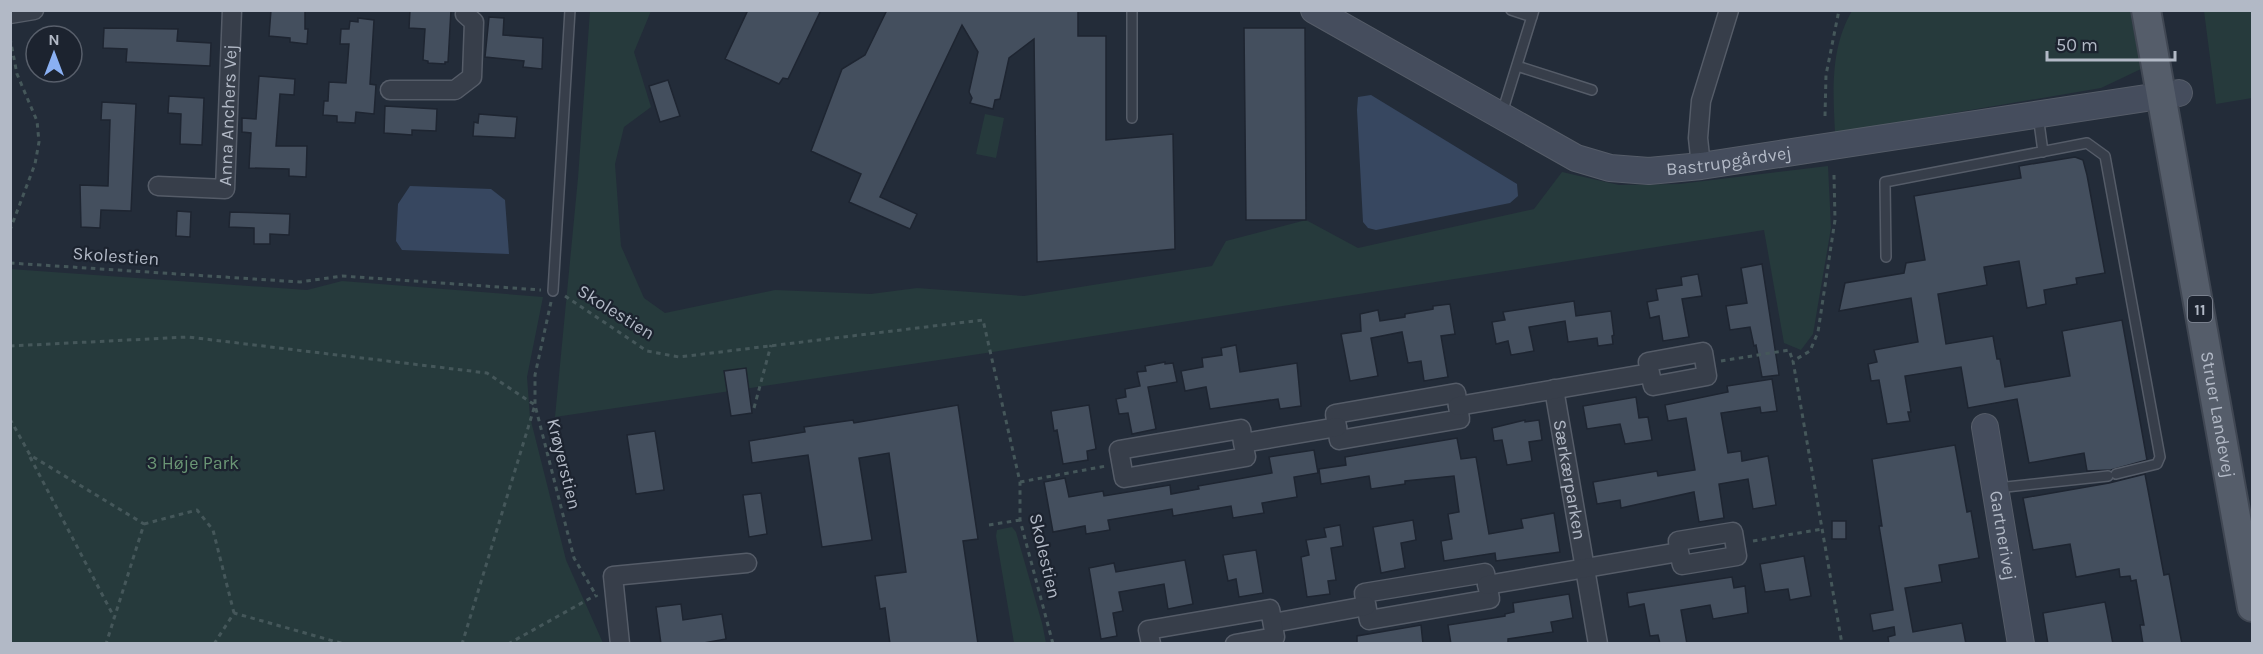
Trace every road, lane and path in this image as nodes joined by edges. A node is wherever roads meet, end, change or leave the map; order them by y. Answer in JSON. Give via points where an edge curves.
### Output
{"nodes":[{"id":1,"x":34,"y":10,"type":"edge"},
{"id":2,"x":232,"y":10,"type":"edge"},
{"id":3,"x":465,"y":10,"type":"edge"},
{"id":4,"x":570,"y":10,"type":"edge"},
{"id":5,"x":1132,"y":10,"type":"edge"},
{"id":6,"x":1314,"y":10,"type":"edge"},
{"id":7,"x":1510,"y":10,"type":"edge"},
{"id":8,"x":1729,"y":10,"type":"edge"},
{"id":9,"x":1839,"y":10,"type":"edge"},
{"id":10,"x":2146,"y":10,"type":"edge"},
{"id":11,"x":2164,"y":10,"type":"edge"},
{"id":12,"x":10,"y":14,"type":"edge"},
{"id":13,"x":1533,"y":14,"type":"edge"},
{"id":14,"x":10,"y":38,"type":"edge"},
{"id":15,"x":1516,"y":66,"type":"junction"},
{"id":16,"x":390,"y":90,"type":"dead end"},
{"id":17,"x":1592,"y":90,"type":"dead end"},
{"id":18,"x":2170,"y":94,"type":"junction"},
{"id":19,"x":2037,"y":114,"type":"junction"},
{"id":20,"x":1501,"y":116,"type":"junction"},
{"id":21,"x":1825,"y":116,"type":"dead end"},
{"id":22,"x":1132,"y":118,"type":"dead end"},
{"id":23,"x":2043,"y":152,"type":"junction"},
{"id":24,"x":1701,"y":166,"type":"junction"},
{"id":25,"x":1834,"y":175,"type":"dead end"},
{"id":26,"x":158,"y":186,"type":"dead end"},
{"id":27,"x":10,"y":230,"type":"edge"},
{"id":28,"x":1886,"y":257,"type":"dead end"},
{"id":29,"x":10,"y":263,"type":"edge"},
{"id":30,"x":553,"y":291,"type":"junction"},
{"id":31,"x":771,"y":345,"type":"junction"},
{"id":32,"x":10,"y":346,"type":"edge"},
{"id":33,"x":1793,"y":362,"type":"junction"},
{"id":34,"x":1705,"y":364,"type":"joint"},
{"id":35,"x":1554,"y":390,"type":"junction"},
{"id":36,"x":535,"y":405,"type":"junction"},
{"id":37,"x":1458,"y":406,"type":"junction"},
{"id":38,"x":754,"y":408,"type":"dead end"},
{"id":39,"x":10,"y":419,"type":"edge"},
{"id":40,"x":1337,"y":427,"type":"junction"},
{"id":41,"x":1985,"y":427,"type":"dead end"},
{"id":42,"x":1243,"y":443,"type":"junction"},
{"id":43,"x":1121,"y":464,"type":"junction"},
{"id":44,"x":1020,"y":482,"type":"junction"},
{"id":45,"x":1995,"y":488,"type":"junction"},
{"id":46,"x":1020,"y":520,"type":"junction"},
{"id":47,"x":144,"y":524,"type":"junction"},
{"id":48,"x":989,"y":525,"type":"dead end"},
{"id":49,"x":2253,"y":528,"type":"edge"},
{"id":50,"x":1822,"y":529,"type":"junction"},
{"id":51,"x":1735,"y":544,"type":"joint"},
{"id":52,"x":747,"y":563,"type":"dead end"},
{"id":53,"x":1585,"y":568,"type":"junction"},
{"id":54,"x":1487,"y":585,"type":"junction"},
{"id":55,"x":596,"y":595,"type":"junction"},
{"id":56,"x":1366,"y":606,"type":"junction"},
{"id":57,"x":2253,"y":607,"type":"edge"},
{"id":58,"x":234,"y":613,"type":"junction"},
{"id":59,"x":114,"y":617,"type":"junction"},
{"id":60,"x":1273,"y":622,"type":"junction"},
{"id":61,"x":619,"y":638,"type":"edge"},
{"id":62,"x":106,"y":644,"type":"edge"},
{"id":63,"x":214,"y":644,"type":"edge"},
{"id":64,"x":344,"y":644,"type":"edge"},
{"id":65,"x":462,"y":644,"type":"edge"},
{"id":66,"x":508,"y":644,"type":"edge"},
{"id":67,"x":1053,"y":644,"type":"edge"},
{"id":68,"x":1151,"y":644,"type":"edge"},
{"id":69,"x":1235,"y":644,"type":"edge"},
{"id":70,"x":1598,"y":644,"type":"edge"},
{"id":71,"x":1842,"y":644,"type":"edge"},
{"id":72,"x":2021,"y":644,"type":"edge"}],
"edges":[{"from":1,"to":12,"type":"street"},
{"from":2,"to":26,"type":"street","name":"Anna Anchers Vej","via":[[225,189]]},
{"from":3,"to":16,"type":"street","via":[[474,22],[472,77],[455,90]]},
{"from":4,"to":30,"type":"lane"},
{"from":5,"to":22,"type":"lane"},
{"from":6,"to":20,"type":"street","name":"Bastrupgårdvej"},
{"from":7,"to":13,"type":"lane"},
{"from":8,"to":24,"type":"street","via":[[1701,101]]},
{"from":9,"to":21,"type":"path","via":[[1826,75]]},
{"from":10,"to":18,"type":"main road","name":"Struer Landevej","number":"11"},
{"from":11,"to":18,"type":"main road","name":"Struer Landevej","number":"11"},
{"from":13,"to":15,"type":"lane"},
{"from":14,"to":27,"type":"path","via":[[17,74],[37,121],[39,142],[35,164]]},
{"from":15,"to":17,"type":"lane"},
{"from":15,"to":20,"type":"lane"},
{"from":18,"to":19,"type":"street","name":"Bastrupgårdvej"},
{"from":18,"to":49,"type":"main road","name":"Struer Landevej","number":"11","via":[[2228,380]]},
{"from":18,"to":57,"type":"main road","name":"Struer Landevej","number":"11"},
{"from":19,"to":23,"type":"lane"},
{"from":19,"to":24,"type":"street","name":"Bastrupgårdvej"},
{"from":20,"to":24,"type":"street","name":"Bastrupgårdvej","via":[[1576,158],[1610,168],[1649,171]]},
{"from":23,"to":28,"type":"lane","via":[[1885,182]]},
{"from":23,"to":45,"type":"lane","via":[[2087,143],[2105,156],[2160,458],[2157,464],[2112,475]]},
{"from":25,"to":33,"type":"path","via":[[1835,220],[1818,332],[1810,351]]},
{"from":29,"to":30,"type":"path","name":"Skolestien","via":[[300,282],[342,276]]},
{"from":30,"to":31,"type":"path","name":"Skolestien","via":[[647,351],[679,357]]},
{"from":30,"to":36,"type":"path","name":"Krøyerstien","via":[[535,375]]},
{"from":31,"to":38,"type":"path"},
{"from":31,"to":44,"type":"path","name":"Skolestien","via":[[983,320]]},
{"from":32,"to":36,"type":"path","via":[[188,338],[487,374]]},
{"from":33,"to":34,"type":"path","via":[[1789,350]]},
{"from":33,"to":50,"type":"path"},
{"from":34,"to":35,"type":"street","via":[[1703,352],[1648,362],[1650,373]]},
{"from":35,"to":37,"type":"street"},
{"from":35,"to":53,"type":"street","name":"Særkærparken"},
{"from":36,"to":55,"type":"path","name":"Krøyerstien","via":[[574,558]]},
{"from":36,"to":65,"type":"path"},
{"from":37,"to":40,"type":"street","via":[[1456,393],[1335,414]]},
{"from":37,"to":40,"type":"street","via":[[1460,419],[1438,423],[1339,440]]},
{"from":39,"to":47,"type":"path","via":[[30,455]]},
{"from":39,"to":59,"type":"path"},
{"from":40,"to":42,"type":"street"},
{"from":41,"to":45,"type":"street","name":"Gartnerivej"},
{"from":42,"to":43,"type":"street","via":[[1241,429],[1119,450]]},
{"from":42,"to":43,"type":"street","via":[[1246,457],[1124,478]]},
{"from":43,"to":44,"type":"path"},
{"from":44,"to":46,"type":"path","name":"Skolestien"},
{"from":45,"to":72,"type":"street","name":"Gartnerivej"},
{"from":46,"to":48,"type":"path"},
{"from":46,"to":67,"type":"path","name":"Skolestien"},
{"from":47,"to":58,"type":"path","via":[[197,510],[213,530]]},
{"from":47,"to":59,"type":"path"},
{"from":50,"to":51,"type":"path"},
{"from":50,"to":71,"type":"path"},
{"from":51,"to":53,"type":"street","via":[[1732,532],[1678,541],[1679,552]]},
{"from":52,"to":61,"type":"street","via":[[613,576]]},
{"from":53,"to":54,"type":"street"},
{"from":53,"to":70,"type":"street","name":"Særkærparken"},
{"from":54,"to":56,"type":"street","via":[[1485,573],[1375,591],[1364,593]]},
{"from":54,"to":56,"type":"street","via":[[1490,599],[1457,605],[1369,620]]},
{"from":55,"to":61,"type":"path","name":"Krøyerstien"},
{"from":55,"to":66,"type":"path"},
{"from":56,"to":60,"type":"street"},
{"from":58,"to":63,"type":"path"},
{"from":58,"to":64,"type":"path"},
{"from":59,"to":62,"type":"path"},
{"from":60,"to":68,"type":"street","via":[[1270,609],[1148,630]]},
{"from":60,"to":69,"type":"street","via":[[1275,636]]}]}
